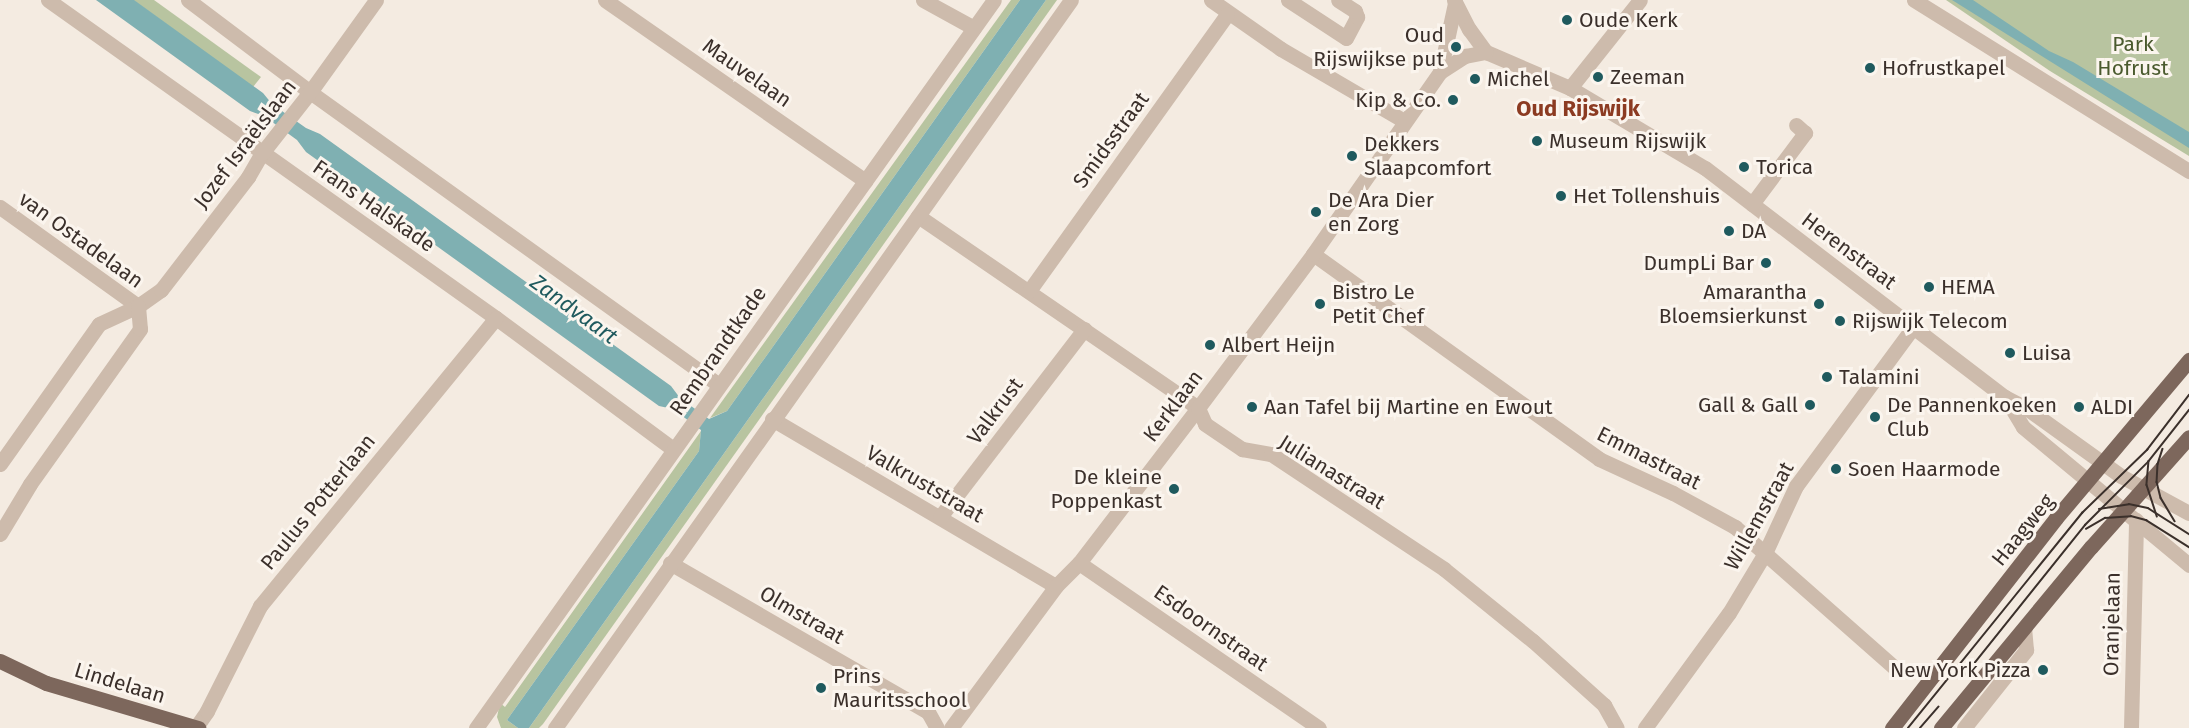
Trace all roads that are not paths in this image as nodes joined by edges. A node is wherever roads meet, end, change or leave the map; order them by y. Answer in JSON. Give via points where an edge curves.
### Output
{"nodes":[{"id":1,"x":48,"y":0,"type":"edge"},
{"id":2,"x":188,"y":0,"type":"edge"},
{"id":3,"x":376,"y":0,"type":"edge"},
{"id":4,"x":605,"y":0,"type":"edge"},
{"id":5,"x":923,"y":0,"type":"edge"},
{"id":6,"x":994,"y":0,"type":"edge"},
{"id":7,"x":1071,"y":0,"type":"edge"},
{"id":8,"x":1288,"y":0,"type":"edge"},
{"id":9,"x":1338,"y":0,"type":"edge"},
{"id":10,"x":1641,"y":0,"type":"edge"},
{"id":11,"x":1914,"y":0,"type":"edge"},
{"id":12,"x":1455,"y":1,"type":"edge"},
{"id":13,"x":1218,"y":4,"type":"edge"},
{"id":14,"x":974,"y":28,"type":"junction"},
{"id":15,"x":1486,"y":52,"type":"junction"},
{"id":16,"x":1440,"y":72,"type":"junction"},
{"id":17,"x":1570,"y":88,"type":"junction"},
{"id":18,"x":310,"y":92,"type":"junction"},
{"id":19,"x":1404,"y":121,"type":"junction"},
{"id":20,"x":1796,"y":125,"type":"dead end"},
{"id":21,"x":265,"y":149,"type":"junction"},
{"id":22,"x":2189,"y":171,"type":"edge"},
{"id":23,"x":865,"y":181,"type":"junction"},
{"id":24,"x":1746,"y":199,"type":"junction"},
{"id":25,"x":0,"y":207,"type":"edge"},
{"id":26,"x":918,"y":216,"type":"junction"},
{"id":27,"x":1313,"y":254,"type":"junction"},
{"id":28,"x":1029,"y":291,"type":"junction"},
{"id":29,"x":138,"y":306,"type":"junction"},
{"id":30,"x":496,"y":318,"type":"junction"},
{"id":31,"x":1914,"y":326,"type":"junction"},
{"id":32,"x":1084,"y":329,"type":"junction"},
{"id":33,"x":2189,"y":360,"type":"edge"},
{"id":34,"x":719,"y":385,"type":"junction"},
{"id":35,"x":2005,"y":397,"type":"junction"},
{"id":36,"x":1198,"y":408,"type":"junction"},
{"id":37,"x":772,"y":419,"type":"junction"},
{"id":38,"x":2189,"y":437,"type":"edge"},
{"id":39,"x":673,"y":449,"type":"junction"},
{"id":40,"x":2,"y":455,"type":"edge"},
{"id":41,"x":2103,"y":465,"type":"junction"},
{"id":42,"x":2089,"y":481,"type":"junction"},
{"id":43,"x":2143,"y":488,"type":"junction"},
{"id":44,"x":2124,"y":510,"type":"junction"},
{"id":45,"x":2189,"y":513,"type":"edge"},
{"id":46,"x":940,"y":517,"type":"junction"},
{"id":47,"x":2136,"y":520,"type":"junction"},
{"id":48,"x":0,"y":534,"type":"edge"},
{"id":49,"x":1765,"y":553,"type":"junction"},
{"id":50,"x":670,"y":563,"type":"junction"},
{"id":51,"x":1079,"y":563,"type":"junction"},
{"id":52,"x":2189,"y":565,"type":"edge"},
{"id":53,"x":1056,"y":586,"type":"junction"},
{"id":54,"x":2024,"y":628,"type":"junction"},
{"id":55,"x":0,"y":661,"type":"edge"},
{"id":56,"x":1897,"y":670,"type":"dead end"},
{"id":57,"x":0,"y":671,"type":"edge"},
{"id":58,"x":31,"y":677,"type":"junction"},
{"id":59,"x":197,"y":728,"type":"edge"},
{"id":60,"x":476,"y":728,"type":"edge"},
{"id":61,"x":555,"y":728,"type":"edge"},
{"id":62,"x":937,"y":728,"type":"edge"},
{"id":63,"x":951,"y":728,"type":"edge"},
{"id":64,"x":1318,"y":728,"type":"edge"},
{"id":65,"x":1617,"y":728,"type":"edge"},
{"id":66,"x":1645,"y":728,"type":"edge"},
{"id":67,"x":1892,"y":728,"type":"edge"},
{"id":68,"x":1941,"y":728,"type":"edge"},
{"id":69,"x":1965,"y":728,"type":"edge"},
{"id":70,"x":2131,"y":728,"type":"edge"}],
"edges":[{"from":1,"to":21,"type":"street","name":"Frans Halskade"},
{"from":2,"to":18,"type":"street"},
{"from":3,"to":18,"type":"street","name":"Jozef Israëlslaan"},
{"from":4,"to":23,"type":"street","name":"Mauvelaan"},
{"from":5,"to":14,"type":"street"},
{"from":6,"to":14,"type":"street","name":"Rembrandtkade"},
{"from":7,"to":26,"type":"street"},
{"from":8,"to":9,"type":"street","via":[[1346,38],[1357,17],[1355,11]]},
{"from":10,"to":17,"type":"street"},
{"from":11,"to":22,"type":"street"},
{"from":12,"to":15,"type":"street"},
{"from":12,"to":16,"type":"street","name":"Kerklaan"},
{"from":13,"to":19,"type":"street","via":[[1281,50]]},
{"from":13,"to":28,"type":"street","name":"Smidsstraat"},
{"from":14,"to":23,"type":"street","name":"Rembrandtkade"},
{"from":15,"to":16,"type":"street","name":"Kerklaan","via":[[1466,56]]},
{"from":15,"to":17,"type":"street","name":"Herenstraat"},
{"from":16,"to":19,"type":"street","name":"Kerklaan"},
{"from":17,"to":24,"type":"street","name":"Herenstraat","via":[[1705,168]]},
{"from":18,"to":21,"type":"street","name":"Jozef Israëlslaan"},
{"from":18,"to":34,"type":"street"},
{"from":19,"to":27,"type":"street","name":"Kerklaan"},
{"from":20,"to":24,"type":"street","via":[[1805,133]]},
{"from":21,"to":29,"type":"street","name":"Jozef Israëlslaan","via":[[161,290]]},
{"from":21,"to":30,"type":"street","name":"Frans Halskade"},
{"from":23,"to":34,"type":"street","name":"Rembrandtkade"},
{"from":24,"to":31,"type":"street","name":"Herenstraat"},
{"from":25,"to":29,"type":"street","name":"van Ostadelaan"},
{"from":26,"to":28,"type":"street","name":"Julianastraat"},
{"from":26,"to":37,"type":"street"},
{"from":27,"to":36,"type":"street","name":"Kerklaan"},
{"from":27,"to":49,"type":"street","name":"Emmastraat","via":[[1599,459],[1735,527]]},
{"from":28,"to":32,"type":"street","name":"Julianastraat"},
{"from":29,"to":40,"type":"street","name":"Jozef Israëlslaan","via":[[99,324]]},
{"from":29,"to":48,"type":"street","via":[[140,330],[30,484]]},
{"from":30,"to":39,"type":"street","name":"Frans Halskade"},
{"from":30,"to":59,"type":"street","name":"Paulus Potterlaan","via":[[260,606]]},
{"from":31,"to":35,"type":"street","name":"Herenstraat"},
{"from":31,"to":49,"type":"street","name":"Willemstraat","via":[[1796,486]]},
{"from":32,"to":36,"type":"street","name":"Julianastraat"},
{"from":32,"to":46,"type":"street","name":"Valkrust"},
{"from":33,"to":41,"type":"main road","name":"Haagweg"},
{"from":34,"to":39,"type":"street","name":"Rembrandtkade"},
{"from":35,"to":41,"type":"street","name":"Herenstraat","via":[[2029,410]]},
{"from":35,"to":42,"type":"street","name":"Herenstraat","via":[[2023,427]]},
{"from":36,"to":51,"type":"street","name":"Kerklaan"},
{"from":36,"to":65,"type":"street","name":"Julianastraat","via":[[1205,424],[1242,449],[1271,454],[1444,570],[1533,641],[1604,705]]},
{"from":37,"to":46,"type":"street","name":"Valkruststraat"},
{"from":37,"to":50,"type":"street"},
{"from":38,"to":43,"type":"main road"},
{"from":39,"to":60,"type":"street","name":"Rembrandtkade"},
{"from":41,"to":42,"type":"main road","name":"Haagweg"},
{"from":41,"to":43,"type":"street","name":"Herenstraat"},
{"from":42,"to":44,"type":"street","name":"Herenstraat"},
{"from":42,"to":67,"type":"main road","name":"Haagweg"},
{"from":43,"to":44,"type":"main road"},
{"from":43,"to":45,"type":"street","name":"Herenstraat"},
{"from":44,"to":47,"type":"street","name":"Herenstraat"},
{"from":44,"to":54,"type":"main road"},
{"from":46,"to":53,"type":"street","name":"Valkruststraat"},
{"from":47,"to":52,"type":"street","name":"Herenstraat"},
{"from":47,"to":70,"type":"street","name":"Oranjelaan"},
{"from":49,"to":56,"type":"street","name":"Emmastraat"},
{"from":49,"to":66,"type":"street","name":"Willemstraat","via":[[1729,613]]},
{"from":50,"to":61,"type":"street"},
{"from":50,"to":62,"type":"street","name":"Olmstraat","via":[[928,712]]},
{"from":51,"to":53,"type":"street","name":"Kerklaan"},
{"from":51,"to":64,"type":"street","name":"Esdoornstraat"},
{"from":53,"to":63,"type":"street","name":"Kerklaan"},
{"from":54,"to":68,"type":"main road"},
{"from":54,"to":69,"type":"street","via":[[2026,651]]},
{"from":55,"to":58,"type":"main road","name":"Lindelaan"},
{"from":57,"to":58,"type":"main road","name":"Lindelaan"},
{"from":58,"to":59,"type":"main road","name":"Lindelaan"}]}
